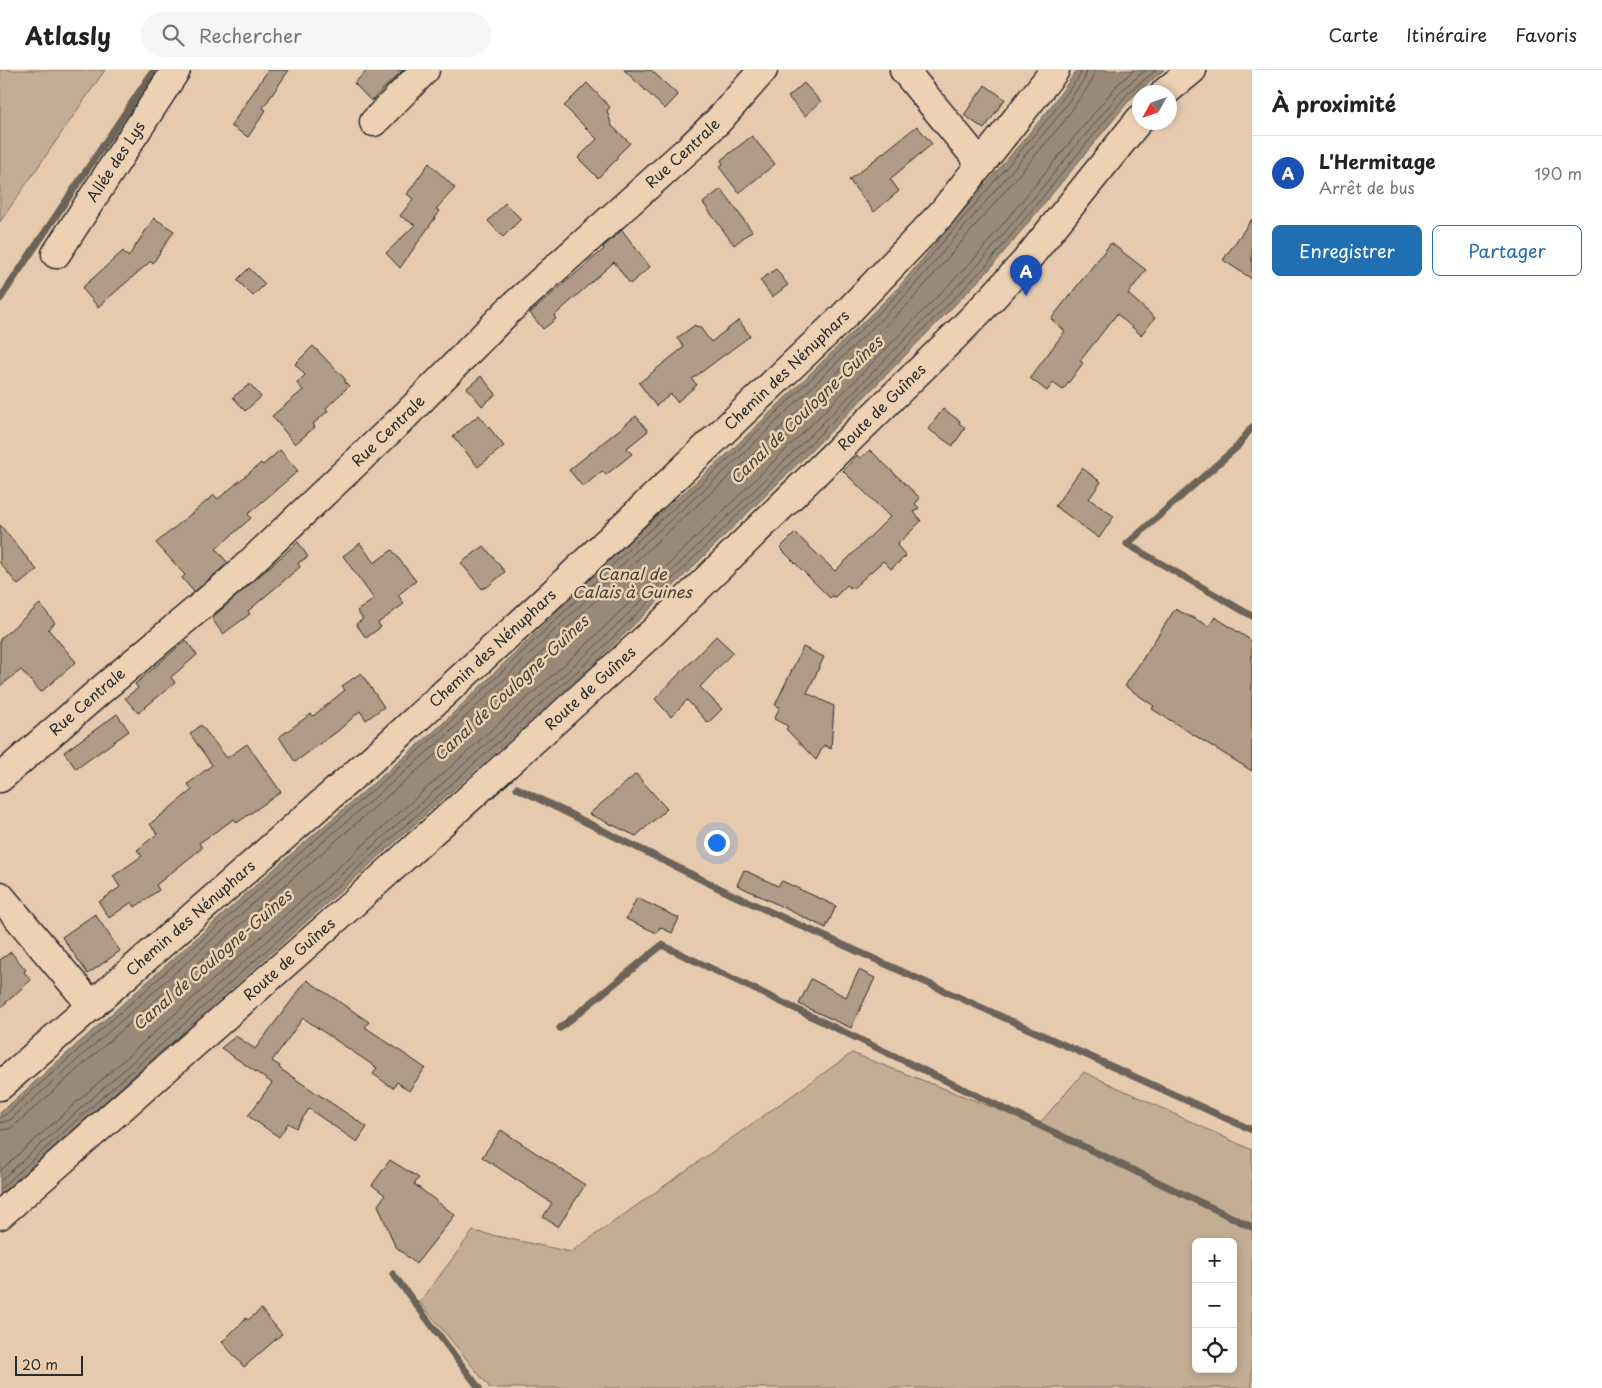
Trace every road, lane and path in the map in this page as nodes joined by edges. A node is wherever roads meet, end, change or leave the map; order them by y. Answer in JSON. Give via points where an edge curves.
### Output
{"nodes":[{"id":1,"x":176,"y":70,"type":"edge"},
{"id":2,"x":425,"y":70,"type":"edge"},
{"id":3,"x":762,"y":70,"type":"edge"},
{"id":4,"x":904,"y":70,"type":"edge"},
{"id":5,"x":1054,"y":70,"type":"edge"},
{"id":6,"x":1192,"y":70,"type":"edge"},
{"id":7,"x":1174,"y":85,"type":"edge"},
{"id":8,"x":374,"y":122,"type":"dead end"},
{"id":9,"x":1132,"y":129,"type":"edge"},
{"id":10,"x":981,"y":164,"type":"junction"},
{"id":11,"x":56,"y":254,"type":"dead end"},
{"id":12,"x":0,"y":778,"type":"edge"},
{"id":13,"x":0,"y":896,"type":"edge"},
{"id":14,"x":92,"y":1006,"type":"junction"},
{"id":15,"x":0,"y":1086,"type":"edge"},
{"id":16,"x":0,"y":1215,"type":"edge"}],
"edges":[{"from":1,"to":11,"type":"street","name":"Allée des Lys"},
{"from":2,"to":8,"type":"street"},
{"from":3,"to":12,"type":"street","name":"Rue Centrale","via":[[718,121],[508,311],[267,548]]},
{"from":4,"to":10,"type":"street"},
{"from":5,"to":10,"type":"street","name":"Chemin des Nénuphars"},
{"from":6,"to":7,"type":"street"},
{"from":9,"to":16,"type":"street","name":"Route de Guînes","via":[[994,297],[696,591],[348,908]]},
{"from":10,"to":14,"type":"street","name":"Chemin des Nénuphars","via":[[942,212],[865,295],[550,596]]},
{"from":13,"to":14,"type":"street"},
{"from":14,"to":15,"type":"street","name":"Chemin des Nénuphars"}]}
